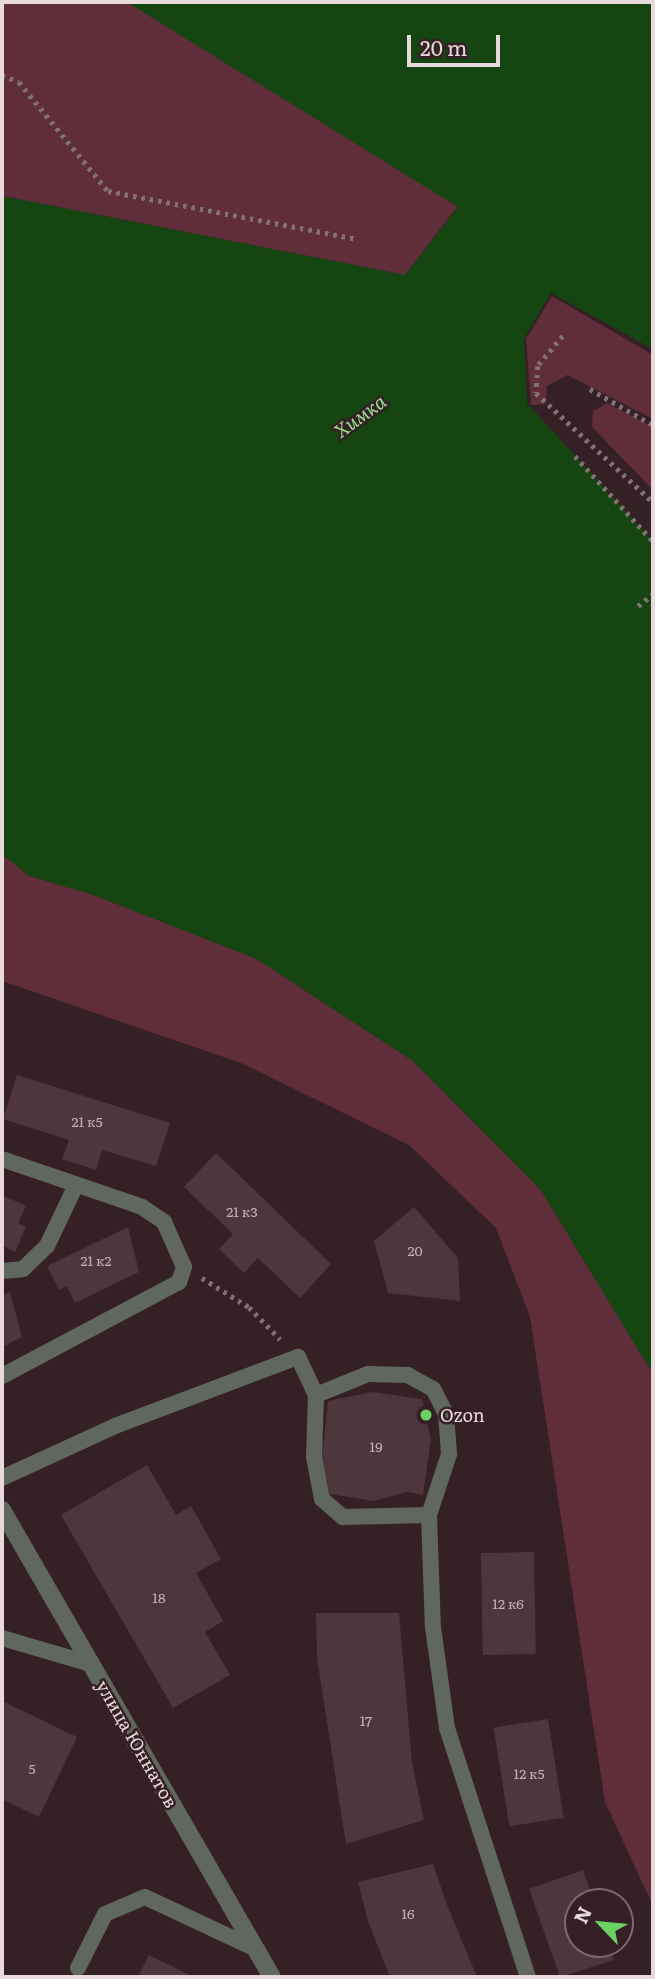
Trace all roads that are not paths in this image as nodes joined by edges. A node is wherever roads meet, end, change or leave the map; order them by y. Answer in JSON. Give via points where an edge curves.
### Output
{"nodes":[{"id":1,"x":2,"y":1160,"type":"edge"},
{"id":2,"x":76,"y":1185,"type":"junction"},
{"id":3,"x":2,"y":1271,"type":"edge"},
{"id":4,"x":2,"y":1376,"type":"edge"},
{"id":5,"x":316,"y":1395,"type":"junction"},
{"id":6,"x":2,"y":1478,"type":"edge"},
{"id":7,"x":2,"y":1510,"type":"edge"},
{"id":8,"x":429,"y":1516,"type":"junction"},
{"id":9,"x":2,"y":1638,"type":"edge"},
{"id":10,"x":91,"y":1664,"type":"junction"},
{"id":11,"x":256,"y":1949,"type":"junction"},
{"id":12,"x":78,"y":1968,"type":"dead end"},
{"id":13,"x":272,"y":1977,"type":"edge"},
{"id":14,"x":528,"y":1977,"type":"edge"}],
"edges":[{"from":1,"to":2,"type":"lane"},
{"from":2,"to":3,"type":"lane","via":[[47,1246],[23,1269]]},
{"from":2,"to":4,"type":"lane","via":[[164,1222],[184,1267],[179,1282]]},
{"from":5,"to":6,"type":"lane","via":[[298,1357],[115,1426]]},
{"from":5,"to":8,"type":"lane","via":[[314,1445],[322,1499],[343,1517]]},
{"from":5,"to":8,"type":"lane","via":[[368,1374],[408,1375],[433,1389],[446,1415],[449,1454]]},
{"from":7,"to":10,"type":"street","name":"улица Юннатов"},
{"from":8,"to":14,"type":"lane","via":[[433,1627],[447,1728]]},
{"from":9,"to":10,"type":"lane"},
{"from":10,"to":11,"type":"street","name":"улица Юннатов"},
{"from":11,"to":12,"type":"lane","via":[[145,1897],[105,1914]]},
{"from":11,"to":13,"type":"street","name":"улица Юннатов"}]}
